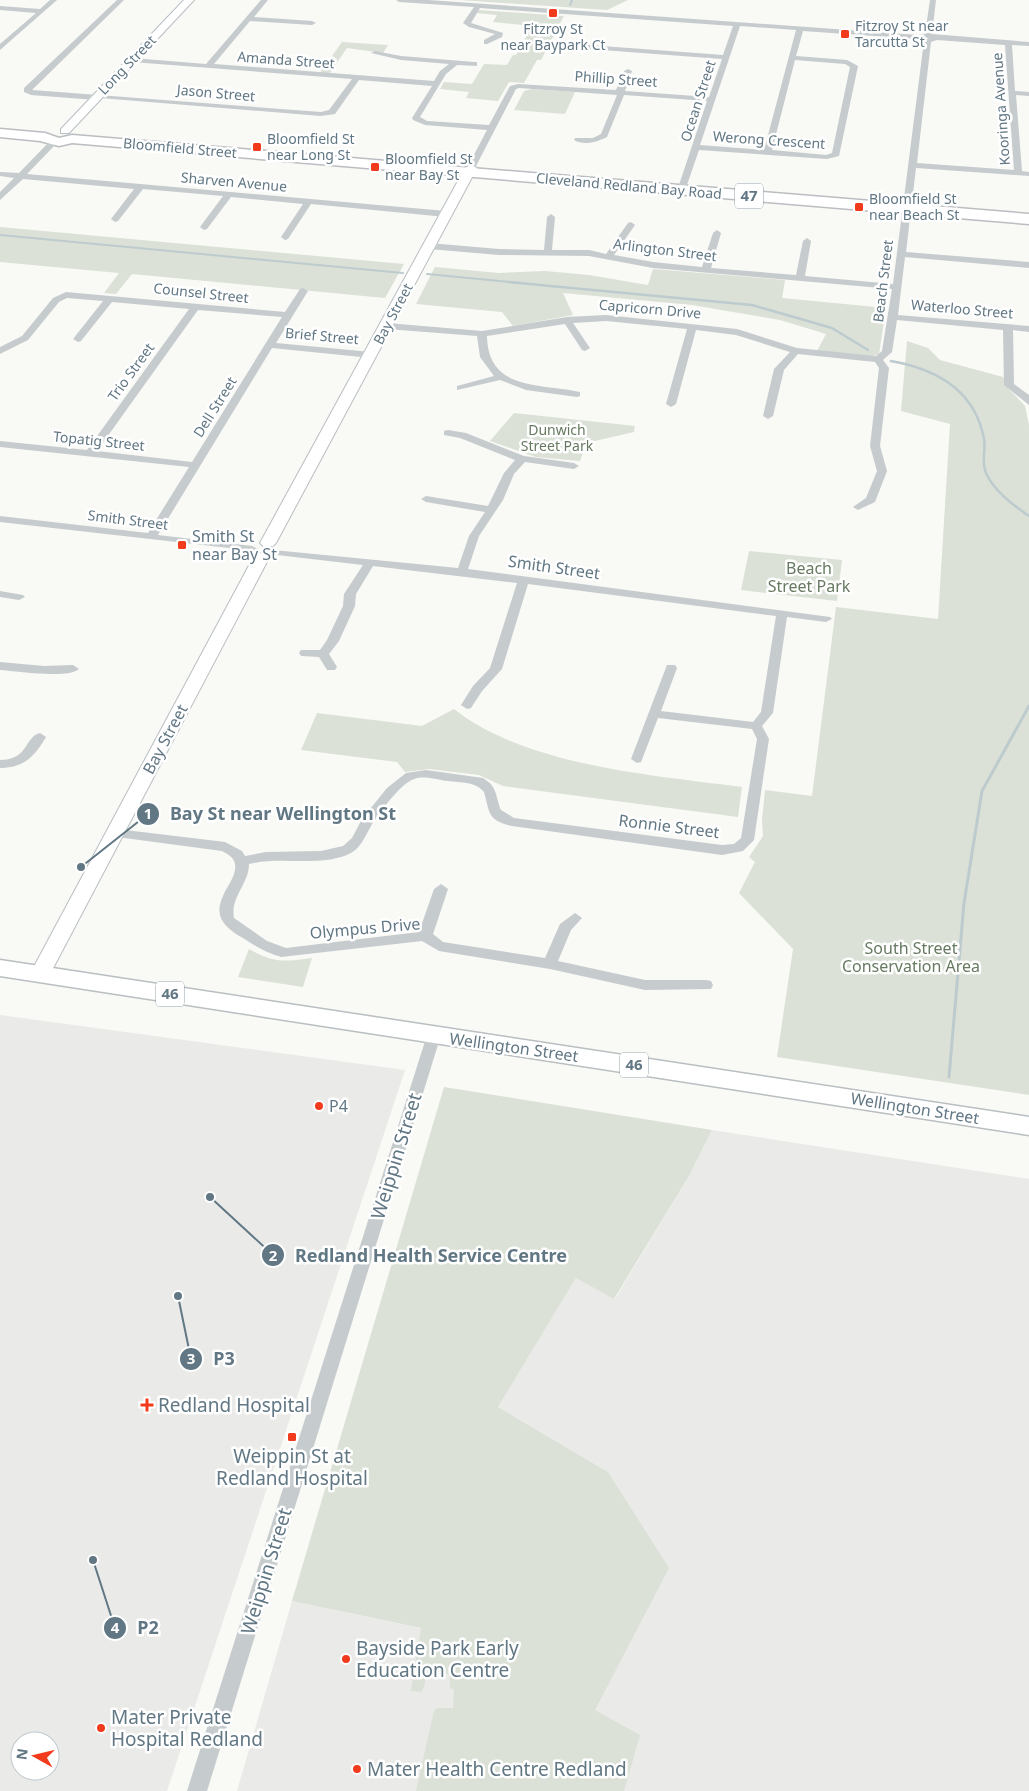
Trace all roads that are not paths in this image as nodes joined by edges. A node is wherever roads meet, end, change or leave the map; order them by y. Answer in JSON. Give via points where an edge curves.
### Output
{"nodes":[{"id":1,"x":54,"y":0,"type":"edge"},
{"id":2,"x":121,"y":0,"type":"edge"},
{"id":3,"x":190,"y":0,"type":"edge"},
{"id":4,"x":265,"y":0,"type":"edge"},
{"id":5,"x":399,"y":0,"type":"edge"},
{"id":6,"x":933,"y":0,"type":"edge"},
{"id":7,"x":478,"y":6,"type":"junction"},
{"id":8,"x":0,"y":8,"type":"edge"},
{"id":9,"x":42,"y":11,"type":"junction"},
{"id":10,"x":249,"y":19,"type":"junction"},
{"id":11,"x":312,"y":23,"type":"dead end"},
{"id":12,"x":737,"y":24,"type":"junction"},
{"id":13,"x":800,"y":29,"type":"junction"},
{"id":14,"x":928,"y":38,"type":"junction"},
{"id":15,"x":487,"y":42,"type":"dead end"},
{"id":16,"x":1008,"y":43,"type":"junction"},
{"id":17,"x":1029,"y":44,"type":"edge"},
{"id":18,"x":562,"y":45,"type":"dead end"},
{"id":19,"x":0,"y":48,"type":"edge"},
{"id":20,"x":375,"y":53,"type":"dead end"},
{"id":21,"x":726,"y":57,"type":"junction"},
{"id":22,"x":793,"y":58,"type":"junction"},
{"id":23,"x":132,"y":60,"type":"junction"},
{"id":24,"x":457,"y":62,"type":"junction"},
{"id":25,"x":474,"y":64,"type":"dead end"},
{"id":26,"x":208,"y":66,"type":"junction"},
{"id":27,"x":628,"y":71,"type":"dead end"},
{"id":28,"x":357,"y":78,"type":"junction"},
{"id":29,"x":438,"y":84,"type":"junction"},
{"id":30,"x":518,"y":86,"type":"joint"},
{"id":31,"x":620,"y":92,"type":"junction"},
{"id":32,"x":1013,"y":92,"type":"junction"},
{"id":33,"x":1029,"y":94,"type":"edge"},
{"id":34,"x":97,"y":97,"type":"junction"},
{"id":35,"x":712,"y":99,"type":"junction"},
{"id":36,"x":492,"y":128,"type":"junction"},
{"id":37,"x":0,"y":131,"type":"edge"},
{"id":38,"x":70,"y":135,"type":"junction"},
{"id":39,"x":50,"y":137,"type":"junction"},
{"id":40,"x":578,"y":140,"type":"dead end"},
{"id":41,"x":696,"y":147,"type":"junction"},
{"id":42,"x":767,"y":153,"type":"junction"},
{"id":43,"x":912,"y":165,"type":"junction"},
{"id":44,"x":470,"y":170,"type":"junction"},
{"id":45,"x":0,"y":174,"type":"edge"},
{"id":46,"x":1018,"y":174,"type":"junction"},
{"id":47,"x":1029,"y":174,"type":"edge"},
{"id":48,"x":20,"y":176,"type":"junction"},
{"id":49,"x":684,"y":185,"type":"junction"},
{"id":50,"x":140,"y":188,"type":"junction"},
{"id":51,"x":228,"y":195,"type":"junction"},
{"id":52,"x":0,"y":197,"type":"edge"},
{"id":53,"x":308,"y":202,"type":"junction"},
{"id":54,"x":906,"y":206,"type":"junction"},
{"id":55,"x":446,"y":214,"type":"junction"},
{"id":56,"x":1029,"y":214,"type":"edge"},
{"id":57,"x":551,"y":217,"type":"dead end"},
{"id":58,"x":115,"y":219,"type":"dead end"},
{"id":59,"x":1029,"y":219,"type":"edge"},
{"id":60,"x":631,"y":225,"type":"dead end"},
{"id":61,"x":204,"y":227,"type":"dead end"},
{"id":62,"x":717,"y":233,"type":"dead end"},
{"id":63,"x":285,"y":237,"type":"dead end"},
{"id":64,"x":807,"y":241,"type":"dead end"},
{"id":65,"x":429,"y":246,"type":"junction"},
{"id":66,"x":548,"y":252,"type":"junction"},
{"id":67,"x":900,"y":254,"type":"junction"},
{"id":68,"x":609,"y":256,"type":"junction"},
{"id":69,"x":1029,"y":265,"type":"edge"},
{"id":70,"x":706,"y":270,"type":"junction"},
{"id":71,"x":800,"y":278,"type":"junction"},
{"id":72,"x":896,"y":287,"type":"junction"},
{"id":73,"x":303,"y":291,"type":"dead end"},
{"id":74,"x":110,"y":298,"type":"junction"},
{"id":75,"x":196,"y":306,"type":"junction"},
{"id":76,"x":288,"y":315,"type":"junction"},
{"id":77,"x":893,"y":317,"type":"junction"},
{"id":78,"x":567,"y":320,"type":"junction"},
{"id":79,"x":387,"y":326,"type":"junction"},
{"id":80,"x":692,"y":327,"type":"junction"},
{"id":81,"x":1008,"y":327,"type":"junction"},
{"id":82,"x":1029,"y":329,"type":"edge"},
{"id":83,"x":482,"y":334,"type":"junction"},
{"id":84,"x":78,"y":339,"type":"dead end"},
{"id":85,"x":270,"y":345,"type":"junction"},
{"id":86,"x":585,"y":348,"type":"dead end"},
{"id":87,"x":796,"y":350,"type":"junction"},
{"id":88,"x":0,"y":351,"type":"edge"},
{"id":89,"x":372,"y":355,"type":"junction"},
{"id":90,"x":878,"y":359,"type":"junction"},
{"id":91,"x":501,"y":377,"type":"junction"},
{"id":92,"x":460,"y":388,"type":"dead end"},
{"id":93,"x":577,"y":394,"type":"dead end"},
{"id":94,"x":1027,"y":396,"type":"edge"},
{"id":95,"x":671,"y":404,"type":"dead end"},
{"id":96,"x":768,"y":416,"type":"dead end"},
{"id":97,"x":448,"y":433,"type":"dead end"},
{"id":98,"x":0,"y":444,"type":"edge"},
{"id":99,"x":90,"y":454,"type":"junction"},
{"id":100,"x":522,"y":459,"type":"junction"},
{"id":101,"x":195,"y":465,"type":"junction"},
{"id":102,"x":574,"y":466,"type":"dead end"},
{"id":103,"x":426,"y":499,"type":"dead end"},
{"id":104,"x":858,"y":507,"type":"dead end"},
{"id":105,"x":491,"y":510,"type":"junction"},
{"id":106,"x":0,"y":519,"type":"edge"},
{"id":107,"x":151,"y":538,"type":"junction"},
{"id":108,"x":265,"y":550,"type":"junction"},
{"id":109,"x":370,"y":562,"type":"junction"},
{"id":110,"x":462,"y":572,"type":"junction"},
{"id":111,"x":524,"y":579,"type":"junction"},
{"id":112,"x":0,"y":594,"type":"edge"},
{"id":113,"x":19,"y":597,"type":"dead end"},
{"id":114,"x":782,"y":615,"type":"junction"},
{"id":115,"x":826,"y":619,"type":"dead end"},
{"id":116,"x":305,"y":652,"type":"dead end"},
{"id":117,"x":323,"y":654,"type":"junction"},
{"id":118,"x":0,"y":666,"type":"edge"},
{"id":119,"x":331,"y":667,"type":"dead end"},
{"id":120,"x":671,"y":668,"type":"dead end"},
{"id":121,"x":73,"y":669,"type":"dead end"},
{"id":122,"x":467,"y":704,"type":"dead end"},
{"id":123,"x":654,"y":714,"type":"junction"},
{"id":124,"x":756,"y":726,"type":"junction"},
{"id":125,"x":40,"y":738,"type":"dead end"},
{"id":126,"x":637,"y":759,"type":"dead end"},
{"id":127,"x":0,"y":764,"type":"edge"},
{"id":128,"x":117,"y":833,"type":"junction"},
{"id":129,"x":243,"y":861,"type":"junction"},
{"id":130,"x":441,"y":889,"type":"dead end"},
{"id":131,"x":575,"y":918,"type":"dead end"},
{"id":132,"x":425,"y":936,"type":"junction"},
{"id":133,"x":550,"y":964,"type":"junction"},
{"id":134,"x":0,"y":968,"type":"edge"},
{"id":135,"x":40,"y":974,"type":"junction"},
{"id":136,"x":706,"y":985,"type":"dead end"},
{"id":137,"x":434,"y":1036,"type":"junction"},
{"id":138,"x":1029,"y":1126,"type":"edge"},
{"id":139,"x":196,"y":1791,"type":"edge"}],
"edges":[{"from":1,"to":9,"type":"street"},
{"from":2,"to":34,"type":"street","name":"Jason Street","via":[[27,90],[31,93]]},
{"from":3,"to":23,"type":"street","name":"Long Street"},
{"from":4,"to":10,"type":"street"},
{"from":5,"to":7,"type":"street"},
{"from":6,"to":14,"type":"street","name":"Beach Street"},
{"from":7,"to":12,"type":"street"},
{"from":7,"to":15,"type":"street","via":[[467,23],[499,33]]},
{"from":8,"to":9,"type":"street"},
{"from":9,"to":19,"type":"street"},
{"from":10,"to":11,"type":"street"},
{"from":10,"to":26,"type":"street"},
{"from":12,"to":13,"type":"street"},
{"from":12,"to":21,"type":"street","name":"Ocean Street"},
{"from":13,"to":14,"type":"street"},
{"from":13,"to":22,"type":"street"},
{"from":14,"to":16,"type":"street"},
{"from":14,"to":43,"type":"street","name":"Beach Street"},
{"from":16,"to":17,"type":"street"},
{"from":16,"to":32,"type":"street","name":"Kooringa Avenue"},
{"from":18,"to":21,"type":"street"},
{"from":20,"to":24,"type":"street"},
{"from":21,"to":35,"type":"street","name":"Ocean Street"},
{"from":22,"to":42,"type":"street"},
{"from":22,"to":42,"type":"street","name":"Werong Crescent","via":[[847,62],[854,66],[836,154],[827,157]]},
{"from":23,"to":26,"type":"street","name":"Amanda Street"},
{"from":23,"to":34,"type":"street","name":"Long Street"},
{"from":24,"to":25,"type":"street"},
{"from":24,"to":29,"type":"street","via":[[445,71]]},
{"from":26,"to":28,"type":"street","name":"Amanda Street"},
{"from":27,"to":31,"type":"street"},
{"from":28,"to":29,"type":"street","name":"Amanda Street"},
{"from":28,"to":34,"type":"street","name":"Jason Street","via":[[332,112],[321,114]]},
{"from":29,"to":36,"type":"street","via":[[416,118],[418,121]]},
{"from":30,"to":31,"type":"street","name":"Phillip Street"},
{"from":30,"to":36,"type":"street","name":"Bay Street","via":[[513,88]]},
{"from":31,"to":35,"type":"street","name":"Phillip Street"},
{"from":31,"to":40,"type":"street","via":[[604,135],[594,140]]},
{"from":32,"to":33,"type":"street"},
{"from":32,"to":46,"type":"street","name":"Kooringa Avenue"},
{"from":34,"to":38,"type":"street","name":"Long Street"},
{"from":35,"to":41,"type":"street","name":"Ocean Street"},
{"from":36,"to":44,"type":"street","name":"Bay Street"},
{"from":37,"to":39,"type":"highway","name":"Bloomfield Street","number":"47"},
{"from":38,"to":39,"type":"highway","name":"Bloomfield Street","number":"47"},
{"from":38,"to":44,"type":"highway","name":"Bloomfield Street","number":"47"},
{"from":39,"to":48,"type":"street"},
{"from":41,"to":42,"type":"street","name":"Werong Crescent"},
{"from":41,"to":49,"type":"street","name":"Ocean Street"},
{"from":43,"to":46,"type":"street"},
{"from":43,"to":54,"type":"street","name":"Beach Street"},
{"from":44,"to":49,"type":"highway","name":"Cleveland Redland Bay Road","number":"47"},
{"from":44,"to":54,"type":"highway","name":"Cleveland Redland Bay Road","number":"47"},
{"from":44,"to":55,"type":"street","name":"Bay Street"},
{"from":45,"to":48,"type":"street","name":"Sharven Avenue"},
{"from":46,"to":47,"type":"street"},
{"from":48,"to":50,"type":"street","name":"Sharven Avenue"},
{"from":48,"to":52,"type":"street"},
{"from":49,"to":54,"type":"highway","name":"Cleveland Redland Bay Road","number":"47"},
{"from":50,"to":51,"type":"street","name":"Sharven Avenue"},
{"from":50,"to":58,"type":"street"},
{"from":51,"to":53,"type":"street","name":"Sharven Avenue"},
{"from":51,"to":61,"type":"street"},
{"from":53,"to":55,"type":"street","name":"Sharven Avenue"},
{"from":53,"to":63,"type":"street"},
{"from":54,"to":56,"type":"highway","name":"Cleveland Redland Bay Road","number":"47"},
{"from":54,"to":59,"type":"highway","name":"Cleveland Redland Bay Road","number":"47"},
{"from":54,"to":67,"type":"street","name":"Beach Street"},
{"from":55,"to":65,"type":"street","name":"Bay Street"},
{"from":57,"to":66,"type":"street"},
{"from":60,"to":68,"type":"street"},
{"from":62,"to":70,"type":"street"},
{"from":64,"to":71,"type":"street"},
{"from":65,"to":66,"type":"street","name":"Arlington Street"},
{"from":65,"to":79,"type":"street","name":"Bay Street"},
{"from":66,"to":68,"type":"street","name":"Arlington Street"},
{"from":67,"to":69,"type":"street"},
{"from":67,"to":72,"type":"street","name":"Beach Street"},
{"from":68,"to":70,"type":"street","name":"Arlington Street","via":[[653,265]]},
{"from":70,"to":71,"type":"street","name":"Arlington Street"},
{"from":71,"to":72,"type":"street","name":"Arlington Street"},
{"from":72,"to":77,"type":"street","name":"Beach Street"},
{"from":73,"to":76,"type":"street","name":"Dell Street"},
{"from":74,"to":75,"type":"street","name":"Counsel Street"},
{"from":74,"to":84,"type":"street"},
{"from":74,"to":88,"type":"street","name":"Counsel Street","via":[[72,294],[59,297],[25,338]]},
{"from":75,"to":76,"type":"street","name":"Counsel Street"},
{"from":75,"to":99,"type":"street","name":"Trio Street"},
{"from":76,"to":85,"type":"street","name":"Dell Street"},
{"from":77,"to":81,"type":"street","name":"Waterloo Street"},
{"from":77,"to":90,"type":"street","name":"Beach Street","via":[[887,352]]},
{"from":78,"to":80,"type":"street","name":"Capricorn Drive","via":[[606,318]]},
{"from":78,"to":83,"type":"street","name":"Capricorn Drive"},
{"from":78,"to":86,"type":"street"},
{"from":79,"to":83,"type":"street","name":"Capricorn Drive"},
{"from":79,"to":89,"type":"street","name":"Bay Street"},
{"from":80,"to":87,"type":"street","name":"Capricorn Drive","via":[[737,332]]},
{"from":80,"to":95,"type":"street"},
{"from":81,"to":82,"type":"street","name":"Waterloo Street"},
{"from":81,"to":94,"type":"street","via":[[1009,385]]},
{"from":83,"to":91,"type":"street","via":[[486,361]]},
{"from":85,"to":89,"type":"street","name":"Brief Street"},
{"from":85,"to":101,"type":"street","name":"Dell Street"},
{"from":87,"to":90,"type":"street","name":"Capricorn Drive"},
{"from":87,"to":96,"type":"street","via":[[779,369]]},
{"from":89,"to":108,"type":"street","name":"Bay Street"},
{"from":90,"to":104,"type":"street","via":[[884,368],[875,446],[882,470],[871,500]]},
{"from":91,"to":92,"type":"street"},
{"from":91,"to":93,"type":"street","via":[[529,388]]},
{"from":97,"to":100,"type":"street","via":[[462,435]]},
{"from":98,"to":99,"type":"street","name":"Topatig Street"},
{"from":99,"to":101,"type":"street","name":"Topatig Street"},
{"from":100,"to":102,"type":"street","via":[[560,461]]},
{"from":100,"to":105,"type":"street","via":[[509,473]]},
{"from":101,"to":107,"type":"street","name":"Dell Street"},
{"from":103,"to":105,"type":"street"},
{"from":105,"to":110,"type":"street","via":[[474,536]]},
{"from":106,"to":107,"type":"street","name":"Smith Street"},
{"from":107,"to":108,"type":"street","name":"Smith Street"},
{"from":108,"to":109,"type":"street","name":"Smith Street"},
{"from":108,"to":128,"type":"street","name":"Bay Street"},
{"from":109,"to":110,"type":"street","name":"Smith Street"},
{"from":109,"to":117,"type":"street","via":[[354,586],[349,606],[333,641]]},
{"from":110,"to":111,"type":"street","name":"Smith Street"},
{"from":111,"to":114,"type":"street","name":"Smith Street","via":[[774,611]]},
{"from":111,"to":122,"type":"street","via":[[496,668]]},
{"from":112,"to":113,"type":"street"},
{"from":114,"to":115,"type":"street","name":"Smith Street"},
{"from":114,"to":124,"type":"street","via":[[767,713]]},
{"from":116,"to":117,"type":"street"},
{"from":117,"to":119,"type":"street"},
{"from":118,"to":121,"type":"street"},
{"from":120,"to":123,"type":"street"},
{"from":123,"to":124,"type":"street"},
{"from":123,"to":126,"type":"street"},
{"from":124,"to":129,"type":"street","name":"Ronnie Street","via":[[763,739],[747,840],[738,848],[722,850],[512,822],[499,818],[492,810],[492,794],[488,786],[477,781],[425,773],[399,781],[357,842],[348,849],[337,854],[267,856]]},
{"from":125,"to":127,"type":"street","via":[[21,762]]},
{"from":128,"to":129,"type":"street","via":[[225,847],[238,853]]},
{"from":128,"to":135,"type":"street","name":"Bay Street"},
{"from":129,"to":132,"type":"street","name":"Olympus Drive","via":[[226,906],[226,916],[230,924],[273,951],[286,954]]},
{"from":130,"to":132,"type":"street"},
{"from":131,"to":133,"type":"street","via":[[565,927]]},
{"from":132,"to":133,"type":"street","name":"Olympus Drive","via":[[439,946]]},
{"from":133,"to":136,"type":"street","name":"Olympus Drive","via":[[645,985]]},
{"from":134,"to":135,"type":"main road","name":"Wellington Street","number":"46"},
{"from":135,"to":137,"type":"main road","name":"Wellington Street","number":"46"},
{"from":137,"to":138,"type":"main road","name":"Wellington Street","number":"46","via":[[824,1092]]},
{"from":137,"to":139,"type":"street","name":"Weippin Street"}]}
